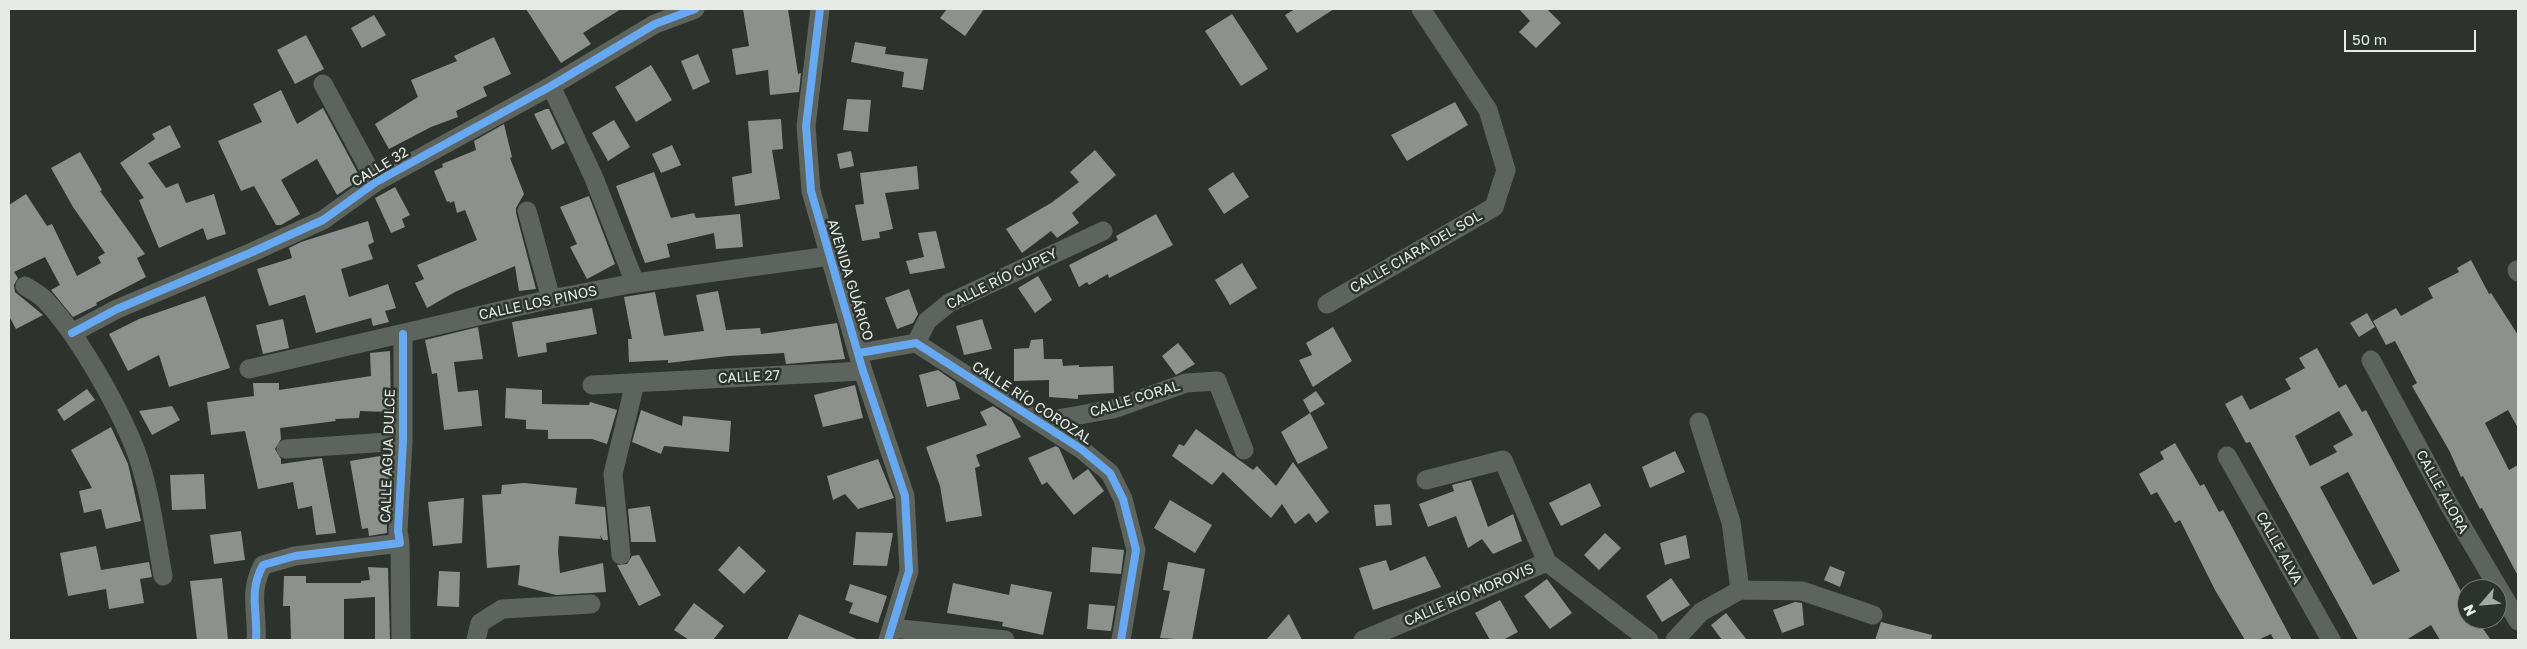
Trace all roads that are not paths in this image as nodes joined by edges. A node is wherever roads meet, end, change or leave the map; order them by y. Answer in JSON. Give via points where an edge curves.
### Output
{"nodes":[{"id":1,"x":695,"y":9,"type":"edge"},
{"id":2,"x":820,"y":9,"type":"edge"},
{"id":3,"x":1421,"y":9,"type":"edge"},
{"id":4,"x":653,"y":16,"type":"edge"},
{"id":5,"x":323,"y":84,"type":"dead end"},
{"id":6,"x":551,"y":86,"type":"junction"},
{"id":7,"x":376,"y":182,"type":"junction"},
{"id":8,"x":527,"y":211,"type":"dead end"},
{"id":9,"x":1103,"y":231,"type":"dead end"},
{"id":10,"x":830,"y":256,"type":"junction"},
{"id":11,"x":635,"y":283,"type":"junction"},
{"id":12,"x":25,"y":286,"type":"dead end"},
{"id":13,"x":551,"y":299,"type":"junction"},
{"id":14,"x":1327,"y":304,"type":"dead end"},
{"id":15,"x":72,"y":334,"type":"junction"},
{"id":16,"x":403,"y":334,"type":"junction"},
{"id":17,"x":916,"y":343,"type":"junction"},
{"id":18,"x":2371,"y":360,"type":"dead end"},
{"id":19,"x":861,"y":362,"type":"junction"},
{"id":20,"x":249,"y":369,"type":"dead end"},
{"id":21,"x":635,"y":383,"type":"junction"},
{"id":22,"x":592,"y":385,"type":"dead end"},
{"id":23,"x":1040,"y":422,"type":"junction"},
{"id":24,"x":1699,"y":422,"type":"dead end"},
{"id":25,"x":403,"y":441,"type":"junction"},
{"id":26,"x":286,"y":449,"type":"dead end"},
{"id":27,"x":1244,"y":450,"type":"dead end"},
{"id":28,"x":2227,"y":456,"type":"dead end"},
{"id":29,"x":1426,"y":480,"type":"dead end"},
{"id":30,"x":400,"y":543,"type":"junction"},
{"id":31,"x":621,"y":554,"type":"dead end"},
{"id":32,"x":1547,"y":562,"type":"junction"},
{"id":33,"x":163,"y":576,"type":"dead end"},
{"id":34,"x":1740,"y":590,"type":"junction"},
{"id":35,"x":591,"y":604,"type":"dead end"},
{"id":36,"x":1873,"y":615,"type":"dead end"},
{"id":37,"x":2518,"y":622,"type":"edge"},
{"id":38,"x":890,"y":634,"type":"edge"},
{"id":39,"x":256,"y":640,"type":"edge"},
{"id":40,"x":401,"y":640,"type":"edge"},
{"id":41,"x":476,"y":640,"type":"edge"},
{"id":42,"x":1005,"y":640,"type":"edge"},
{"id":43,"x":1121,"y":640,"type":"edge"},
{"id":44,"x":1363,"y":640,"type":"edge"},
{"id":45,"x":1649,"y":640,"type":"edge"},
{"id":46,"x":1675,"y":640,"type":"edge"},
{"id":47,"x":2331,"y":640,"type":"edge"}],
"edges":[{"from":1,"to":4,"type":"street","name":"CALLE 32"},
{"from":2,"to":10,"type":"street","name":"AVENIDA GUÁRICO","via":[[806,126],[811,191]]},
{"from":3,"to":14,"type":"street","name":"CALLE CIARA DEL SOL","via":[[1488,110],[1506,170],[1494,207]]},
{"from":4,"to":6,"type":"street","name":"CALLE 32"},
{"from":5,"to":7,"type":"street"},
{"from":6,"to":7,"type":"street","name":"CALLE 32"},
{"from":6,"to":11,"type":"street","via":[[594,178]]},
{"from":7,"to":15,"type":"street","name":"CALLE 32","via":[[323,220],[117,309]]},
{"from":8,"to":13,"type":"street"},
{"from":9,"to":17,"type":"street","name":"CALLE RÍO CUPEY","via":[[949,303],[927,321]]},
{"from":10,"to":11,"type":"street","name":"CALLE LOS PINOS"},
{"from":10,"to":19,"type":"street","name":"AVENIDA GUÁRICO"},
{"from":11,"to":13,"type":"street","name":"CALLE LOS PINOS"},
{"from":12,"to":15,"type":"street","via":[[43,298]]},
{"from":13,"to":16,"type":"street","name":"CALLE LOS PINOS"},
{"from":15,"to":33,"type":"street","via":[[110,396],[138,458]]},
{"from":16,"to":20,"type":"street","name":"CALLE LOS PINOS"},
{"from":16,"to":25,"type":"street","name":"CALLE AGUA DULCE"},
{"from":17,"to":19,"type":"street"},
{"from":17,"to":23,"type":"street","name":"CALLE RÍO COROZAL"},
{"from":18,"to":37,"type":"street","name":"CALLE ALORA","via":[[2448,503]]},
{"from":19,"to":21,"type":"street","name":"CALLE 27"},
{"from":19,"to":38,"type":"street","name":"AVENIDA GUÁRICO","via":[[905,496],[909,571]]},
{"from":21,"to":22,"type":"street","name":"CALLE 27"},
{"from":21,"to":31,"type":"street","via":[[613,474]]},
{"from":23,"to":27,"type":"street","name":"CALLE CORAL","via":[[1113,408],[1186,383],[1217,381]]},
{"from":23,"to":43,"type":"street","name":"CALLE RÍO COROZAL","via":[[1110,473],[1123,500],[1136,550]]},
{"from":24,"to":34,"type":"street","via":[[1731,522]]},
{"from":25,"to":26,"type":"street"},
{"from":25,"to":30,"type":"street","name":"CALLE AGUA DULCE"},
{"from":28,"to":47,"type":"street","name":"CALLE ALVA"},
{"from":29,"to":32,"type":"street","via":[[1502,460]]},
{"from":30,"to":39,"type":"street","name":"CALLE AGUA DULCE","via":[[296,556],[263,565],[255,579],[253,598]]},
{"from":30,"to":40,"type":"street"},
{"from":32,"to":44,"type":"street","name":"CALLE RÍO MOROVIS"},
{"from":32,"to":45,"type":"street"},
{"from":34,"to":36,"type":"street","via":[[1802,591]]},
{"from":34,"to":46,"type":"street","via":[[1700,612]]},
{"from":35,"to":41,"type":"street","via":[[502,609],[480,623]]},
{"from":38,"to":42,"type":"street"}]}
